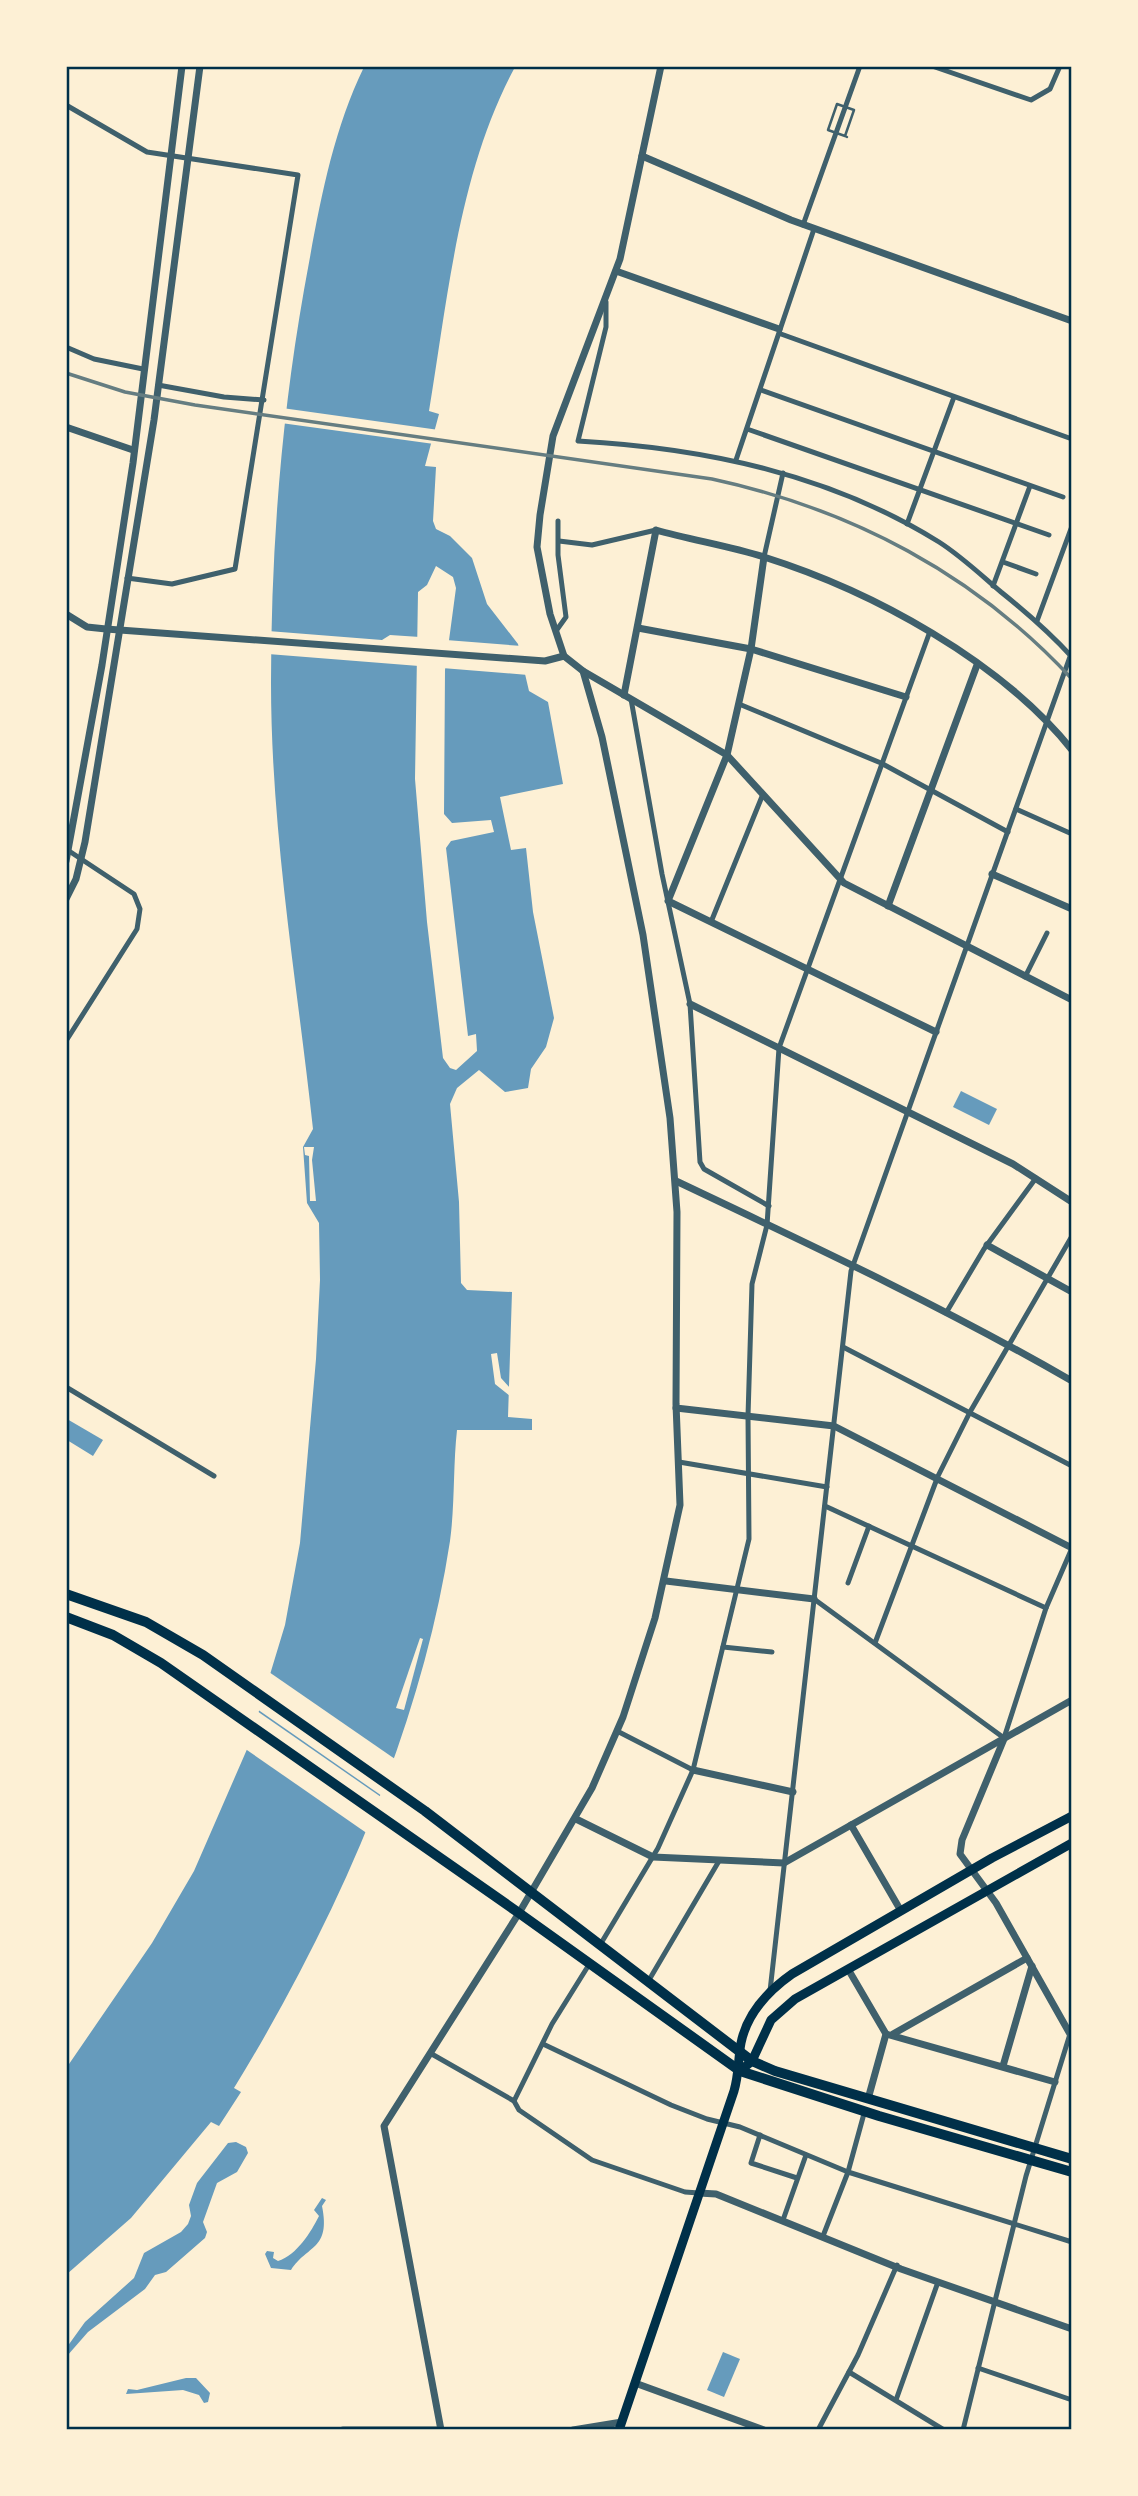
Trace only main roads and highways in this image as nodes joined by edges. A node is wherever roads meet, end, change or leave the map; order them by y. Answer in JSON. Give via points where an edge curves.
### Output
{"nodes":[{"id":1,"x":66,"y":1594,"type":"edge"},
{"id":2,"x":66,"y":1617,"type":"edge"},
{"id":3,"x":1072,"y":1816,"type":"edge"},
{"id":4,"x":1072,"y":1843,"type":"edge"},
{"id":5,"x":741,"y":2053,"type":"junction"},
{"id":6,"x":752,"y":2061,"type":"junction"},
{"id":7,"x":740,"y":2071,"type":"junction"},
{"id":8,"x":867,"y":2104,"type":"junction"},
{"id":9,"x":1072,"y":2159,"type":"edge"},
{"id":10,"x":1072,"y":2172,"type":"edge"},
{"id":11,"x":620,"y":2426,"type":"edge"}],
"edges":[{"from":1,"to":5,"type":"highway","via":[[146,1622],[228,1673],[425,1811]]},
{"from":2,"to":7,"type":"highway","via":[[130,1644],[211,1697]]},
{"from":3,"to":5,"type":"main road","via":[[792,1974],[770,1991],[750,2021]]},
{"from":4,"to":6,"type":"main road","via":[[782,2009],[764,2031]]},
{"from":5,"to":6,"type":"highway"},
{"from":5,"to":7,"type":"main road"},
{"from":6,"to":7,"type":"main road"},
{"from":6,"to":8,"type":"highway"},
{"from":7,"to":8,"type":"highway"},
{"from":7,"to":11,"type":"main road"},
{"from":8,"to":9,"type":"highway"},
{"from":8,"to":10,"type":"highway"}]}
